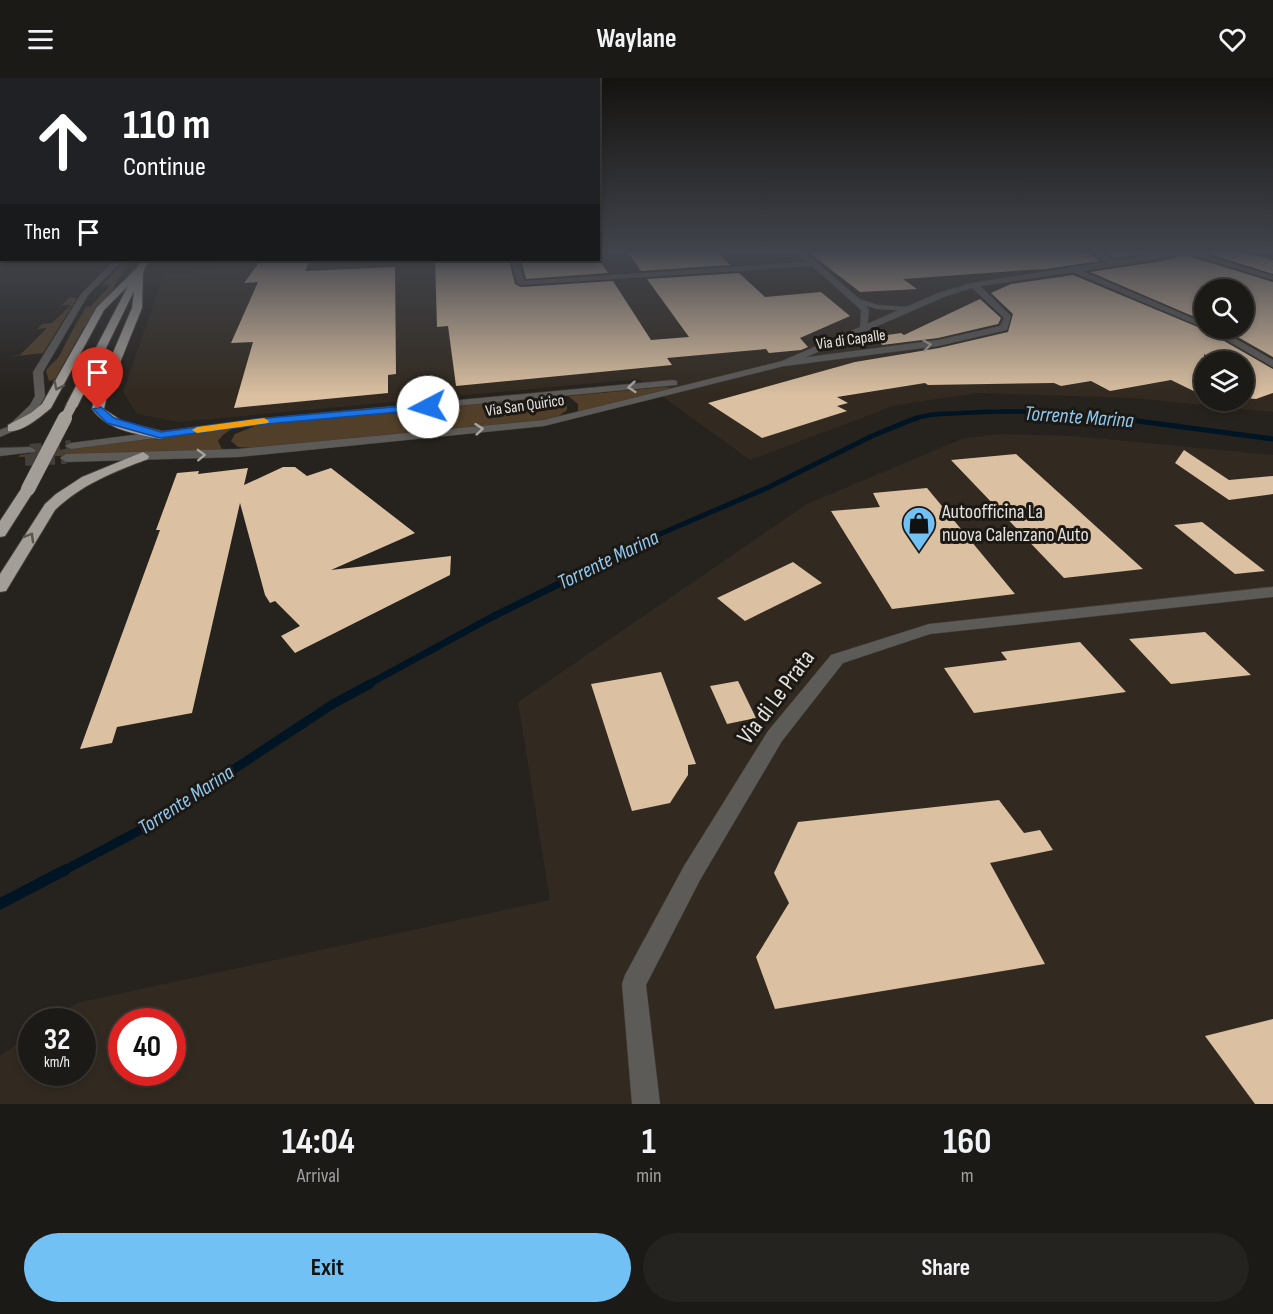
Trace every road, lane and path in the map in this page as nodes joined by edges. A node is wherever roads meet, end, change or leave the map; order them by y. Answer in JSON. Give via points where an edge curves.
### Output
{"nodes":[{"id":1,"x":82,"y":299,"type":"edge"},
{"id":2,"x":110,"y":299,"type":"edge"},
{"id":3,"x":125,"y":299,"type":"edge"},
{"id":4,"x":137,"y":299,"type":"edge"},
{"id":5,"x":932,"y":299,"type":"edge"},
{"id":6,"x":987,"y":299,"type":"edge"},
{"id":7,"x":1143,"y":299,"type":"edge"},
{"id":8,"x":857,"y":300,"type":"joint"},
{"id":9,"x":877,"y":307,"type":"junction"},
{"id":10,"x":910,"y":309,"type":"junction"},
{"id":11,"x":865,"y":310,"type":"junction"},
{"id":12,"x":893,"y":316,"type":"junction"},
{"id":13,"x":1194,"y":322,"type":"edge"},
{"id":14,"x":863,"y":329,"type":"junction"},
{"id":15,"x":1229,"y":339,"type":"edge"},
{"id":16,"x":785,"y":363,"type":"junction"},
{"id":17,"x":1273,"y":364,"type":"edge"},
{"id":18,"x":732,"y":375,"type":"junction"},
{"id":19,"x":549,"y":395,"type":"junction"},
{"id":20,"x":570,"y":416,"type":"junction"},
{"id":21,"x":256,"y":422,"type":"junction"},
{"id":22,"x":12,"y":428,"type":"junction"},
{"id":23,"x":0,"y":434,"type":"edge"},
{"id":24,"x":160,"y":435,"type":"junction"},
{"id":25,"x":71,"y":446,"type":"tunnel mouth"},
{"id":26,"x":0,"y":452,"type":"edge"},
{"id":27,"x":238,"y":453,"type":"junction"},
{"id":28,"x":143,"y":456,"type":"junction"},
{"id":29,"x":66,"y":458,"type":"tunnel mouth"},
{"id":30,"x":0,"y":462,"type":"edge"},
{"id":31,"x":0,"y":532,"type":"edge"},
{"id":32,"x":0,"y":587,"type":"edge"},
{"id":33,"x":1273,"y":592,"type":"edge"},
{"id":34,"x":646,"y":1104,"type":"edge"}],
"edges":[{"from":1,"to":22,"type":"street","via":[[38,372],[40,396]]},
{"from":2,"to":22,"type":"highway","one_way":true,"via":[[100,309],[47,406]]},
{"from":3,"to":31,"type":"highway","bridge":true,"via":[[28,489]]},
{"from":4,"to":24,"type":"highway","via":[[98,409],[110,421]]},
{"from":5,"to":10,"type":"street","name":"Via San Quirico"},
{"from":16,"to":6,"type":"street","name":"Via di Capalle","one_way":true,"via":[[917,346],[1004,328],[1008,318]]},
{"from":7,"to":13,"type":"street"},
{"from":8,"to":9,"type":"street"},
{"from":8,"to":11,"type":"street"},
{"from":9,"to":10,"type":"street"},
{"from":9,"to":12,"type":"street"},
{"from":10,"to":12,"type":"street","name":"Via San Quirico"},
{"from":11,"to":12,"type":"street"},
{"from":11,"to":14,"type":"street"},
{"from":12,"to":14,"type":"street","name":"Via San Quirico"},
{"from":14,"to":16,"type":"street","name":"Via San Quirico"},
{"from":15,"to":17,"type":"street"},
{"from":16,"to":18,"type":"street","name":"Via San Quirico"},
{"from":18,"to":19,"type":"street","name":"Via San Quirico","one_way":true},
{"from":18,"to":20,"type":"street","name":"Via San Quirico"},
{"from":19,"to":20,"type":"street","via":[[573,405],[575,410]]},
{"from":19,"to":21,"type":"street","name":"Via San Quirico"},
{"from":27,"to":20,"type":"street","name":"Via San Quirico","one_way":true,"via":[[544,423]]},
{"from":21,"to":24,"type":"street","name":"Via San Quirico"},
{"from":21,"to":27,"type":"street","via":[[244,425],[225,439]]},
{"from":22,"to":23,"type":"street"},
{"from":24,"to":25,"type":"street","name":"Via San Quirico"},
{"from":26,"to":30,"type":"street","via":[[27,455]]},
{"from":28,"to":27,"type":"street","name":"Via San Quirico","one_way":true},
{"from":28,"to":29,"type":"street","name":"Via San Quirico"},
{"from":32,"to":28,"type":"highway","one_way":true,"via":[[42,517],[59,497],[102,472]]},
{"from":33,"to":34,"type":"street","name":"Via di Le Prata","via":[[929,629],[837,659],[775,736],[692,873],[634,984]]}]}
